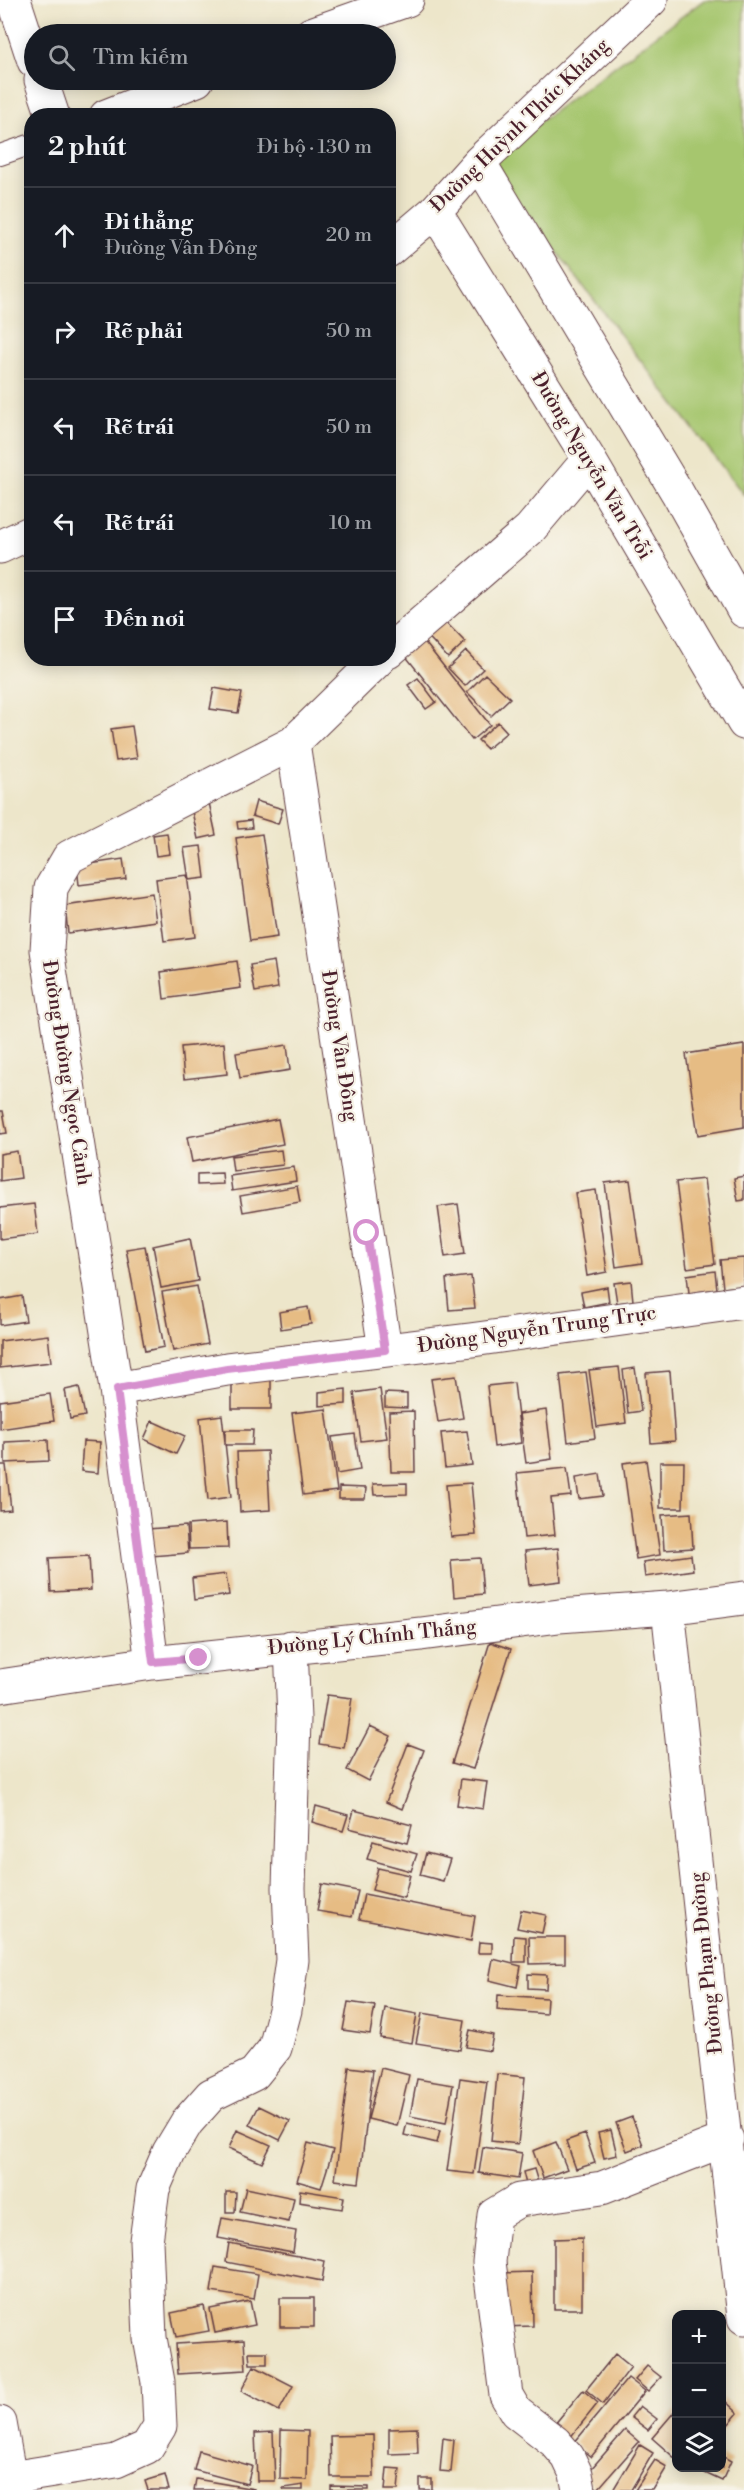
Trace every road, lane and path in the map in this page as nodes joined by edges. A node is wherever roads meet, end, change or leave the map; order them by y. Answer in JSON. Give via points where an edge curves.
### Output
{"nodes":[{"id":1,"x":14,"y":0,"type":"edge"},
{"id":2,"x":407,"y":0,"type":"edge"},
{"id":3,"x":651,"y":0,"type":"edge"},
{"id":4,"x":339,"y":24,"type":"edge"},
{"id":5,"x":24,"y":30,"type":"edge"},
{"id":6,"x":44,"y":90,"type":"edge"},
{"id":7,"x":172,"y":90,"type":"edge"},
{"id":8,"x":50,"y":108,"type":"edge"},
{"id":9,"x":126,"y":108,"type":"edge"},
{"id":10,"x":24,"y":147,"type":"edge"},
{"id":11,"x":0,"y":155,"type":"edge"},
{"id":12,"x":479,"y":162,"type":"junction"},
{"id":13,"x":435,"y":211,"type":"junction"},
{"id":14,"x":396,"y":244,"type":"edge"},
{"id":15,"x":589,"y":459,"type":"junction"},
{"id":16,"x":24,"y":536,"type":"edge"},
{"id":17,"x":0,"y":547,"type":"edge"},
{"id":18,"x":744,"y":611,"type":"edge"},
{"id":19,"x":396,"y":645,"type":"edge"},
{"id":20,"x":373,"y":666,"type":"edge"},
{"id":21,"x":744,"y":723,"type":"edge"},
{"id":22,"x":293,"y":743,"type":"junction"},
{"id":23,"x":744,"y":1302,"type":"edge"},
{"id":24,"x":385,"y":1350,"type":"junction"},
{"id":25,"x":117,"y":1389,"type":"junction"},
{"id":26,"x":744,"y":1598,"type":"edge"},
{"id":27,"x":668,"y":1608,"type":"junction"},
{"id":28,"x":291,"y":1647,"type":"junction"},
{"id":29,"x":153,"y":1662,"type":"junction"},
{"id":30,"x":0,"y":1686,"type":"edge"},
{"id":31,"x":727,"y":2139,"type":"junction"},
{"id":32,"x":744,"y":2318,"type":"edge"},
{"id":33,"x":0,"y":2423,"type":"edge"},
{"id":34,"x":11,"y":2484,"type":"edge"},
{"id":35,"x":579,"y":2490,"type":"edge"}],
"edges":[{"from":1,"to":5,"type":"street"},
{"from":2,"to":4,"type":"street"},
{"from":3,"to":12,"type":"street","name":"Đường Huỳnh Thúc Kháng"},
{"from":6,"to":8,"type":"street"},
{"from":7,"to":9,"type":"street"},
{"from":10,"to":11,"type":"lane"},
{"from":12,"to":13,"type":"street","name":"Đường Huỳnh Thúc Kháng"},
{"from":12,"to":18,"type":"street"},
{"from":13,"to":14,"type":"street","name":"Đường Huỳnh Thúc Kháng"},
{"from":13,"to":15,"type":"street","name":"Đường Nguyễn Văn Trỗi"},
{"from":15,"to":19,"type":"street","via":[[530,529]]},
{"from":15,"to":21,"type":"street","name":"Đường Nguyễn Văn Trỗi"},
{"from":16,"to":17,"type":"street"},
{"from":20,"to":22,"type":"street","name":"Đường Đường Ngọc Cảnh"},
{"from":22,"to":24,"type":"street","name":"Đường Vân Đông"},
{"from":22,"to":25,"type":"street","name":"Đường Đường Ngọc Cảnh","via":[[69,857],[51,888],[47,950]]},
{"from":23,"to":24,"type":"street","name":"Đường Nguyễn Trung Trực"},
{"from":24,"to":25,"type":"street","name":"Đường Nguyễn Trung Trực","via":[[227,1369]]},
{"from":25,"to":29,"type":"street","name":"Đường Đường Ngọc Cảnh"},
{"from":26,"to":27,"type":"street","name":"Đường Lý Chính Thắng"},
{"from":27,"to":28,"type":"street","name":"Đường Lý Chính Thắng","via":[[559,1616]]},
{"from":27,"to":31,"type":"street","name":"Đường Phạm Đường"},
{"from":28,"to":29,"type":"street","name":"Đường Lý Chính Thắng"},
{"from":28,"to":34,"type":"street","via":[[292,1960],[285,2010],[275,2048],[254,2074],[211,2096],[187,2122],[153,2189],[146,2241],[159,2426],[147,2447],[116,2461]]},
{"from":29,"to":30,"type":"street","name":"Đường Lý Chính Thắng"},
{"from":31,"to":32,"type":"street","name":"Đường Phạm Đường"},
{"from":31,"to":35,"type":"street","via":[[602,2188],[519,2200],[494,2215],[489,2262],[506,2395],[516,2412],[568,2457]]},
{"from":33,"to":34,"type":"street"}]}
